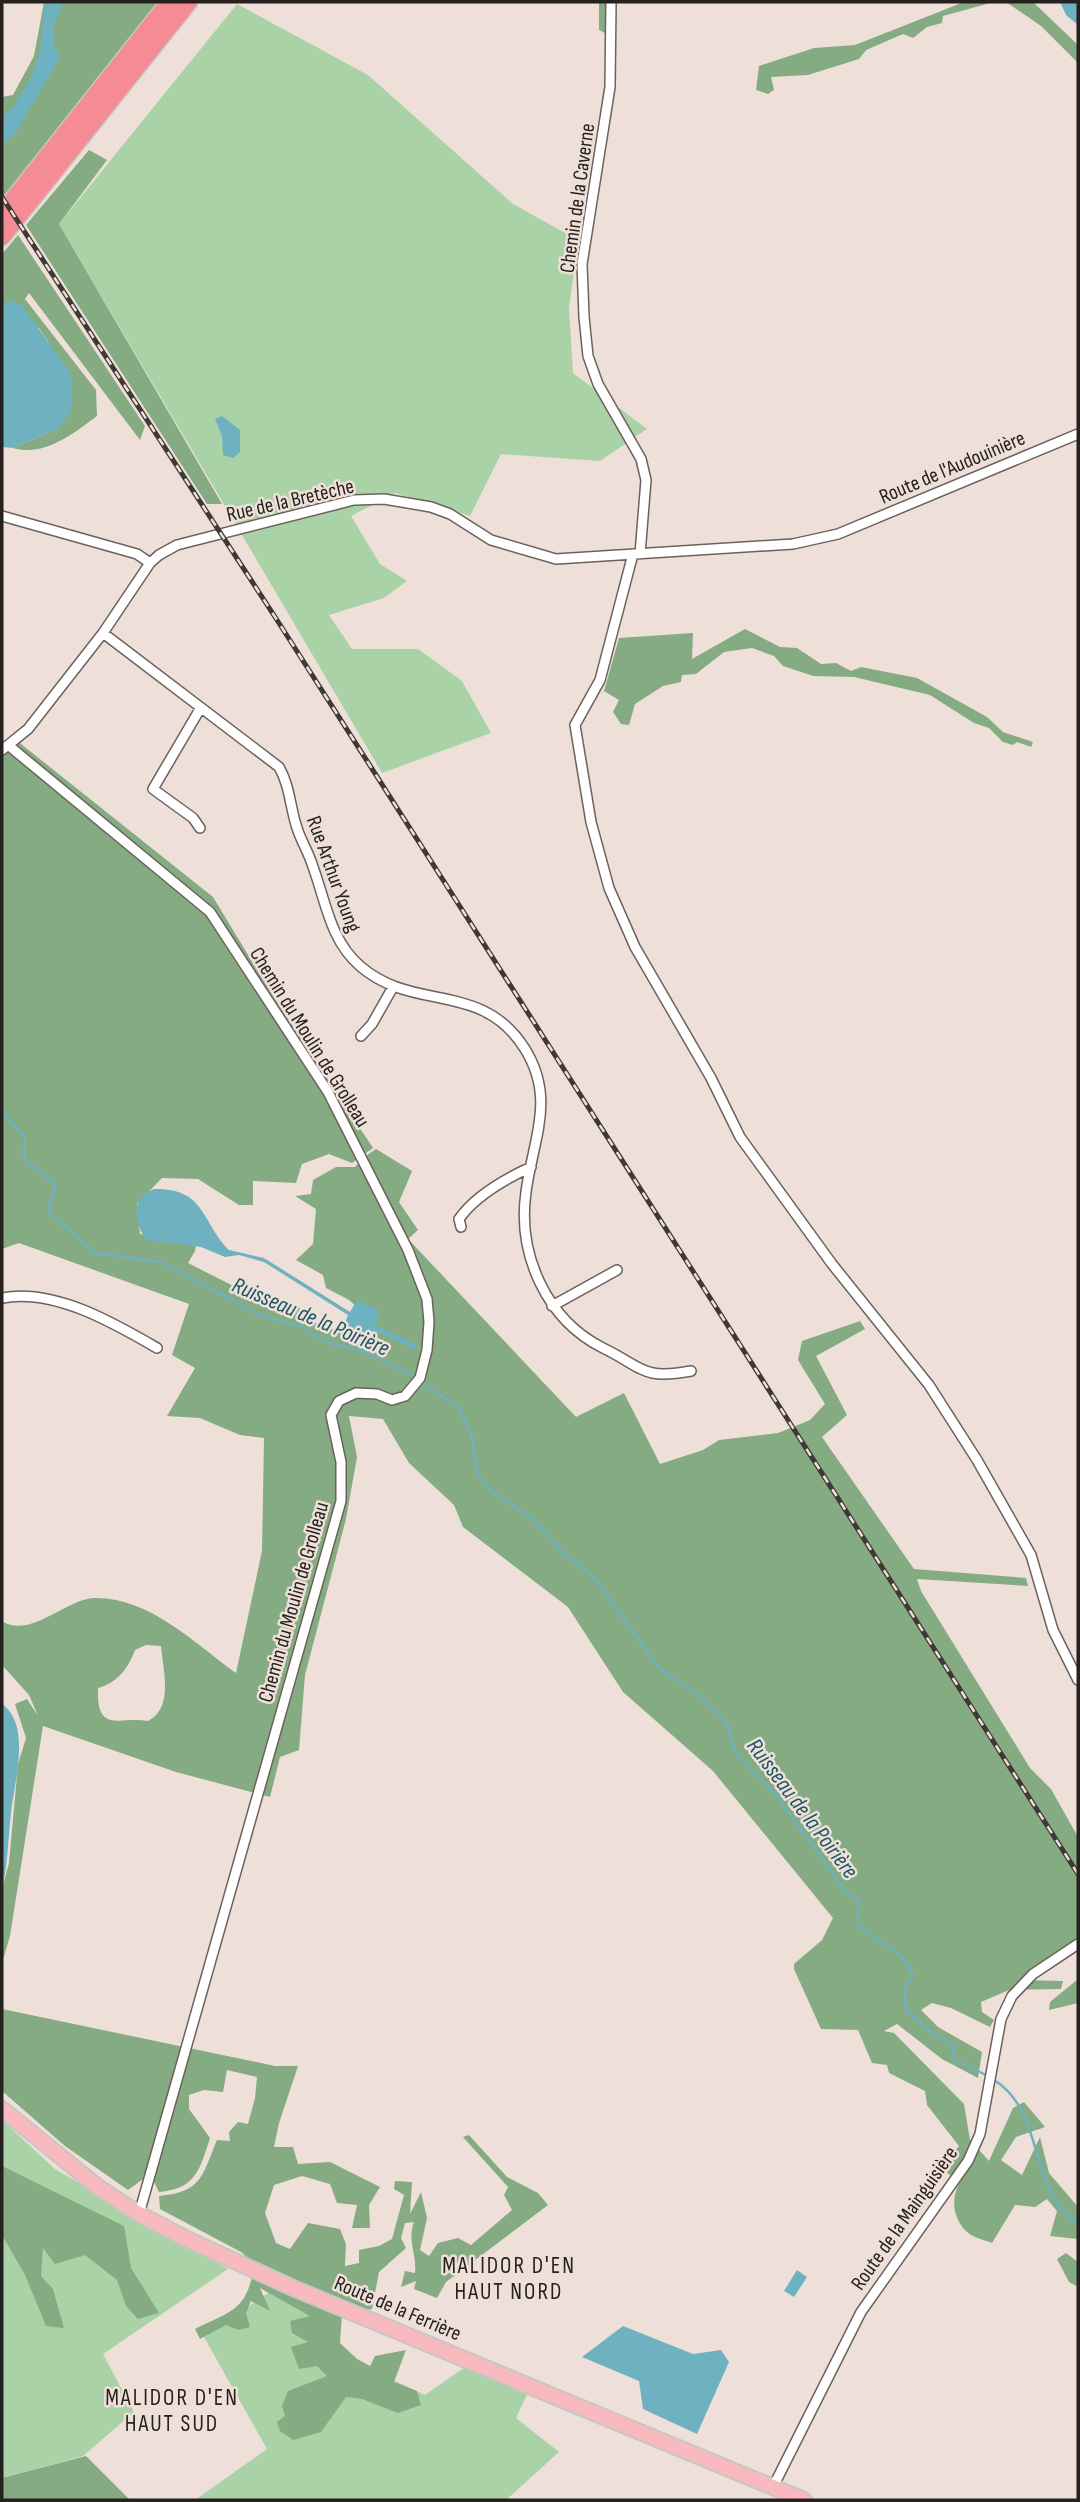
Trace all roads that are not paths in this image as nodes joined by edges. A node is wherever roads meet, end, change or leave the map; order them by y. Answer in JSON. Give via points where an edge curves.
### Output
{"nodes":[{"id":1,"x":169,"y":2,"type":"edge"},
{"id":2,"x":189,"y":2,"type":"edge"},
{"id":3,"x":611,"y":2,"type":"edge"},
{"id":4,"x":2,"y":213,"type":"edge"},
{"id":5,"x":2,"y":237,"type":"edge"},
{"id":6,"x":1078,"y":434,"type":"edge"},
{"id":7,"x":2,"y":516,"type":"edge"},
{"id":8,"x":838,"y":534,"type":"joint"},
{"id":9,"x":637,"y":554,"type":"junction"},
{"id":10,"x":150,"y":563,"type":"junction"},
{"id":11,"x":103,"y":633,"type":"junction"},
{"id":12,"x":200,"y":709,"type":"junction"},
{"id":13,"x":5,"y":748,"type":"edge"},
{"id":14,"x":200,"y":828,"type":"dead end"},
{"id":15,"x":393,"y":987,"type":"junction"},
{"id":16,"x":361,"y":1036,"type":"dead end"},
{"id":17,"x":531,"y":1167,"type":"junction"},
{"id":18,"x":461,"y":1227,"type":"dead end"},
{"id":19,"x":617,"y":1270,"type":"dead end"},
{"id":20,"x":2,"y":1298,"type":"edge"},
{"id":21,"x":552,"y":1307,"type":"junction"},
{"id":22,"x":157,"y":1348,"type":"dead end"},
{"id":23,"x":691,"y":1371,"type":"dead end"},
{"id":24,"x":1078,"y":1680,"type":"edge"},
{"id":25,"x":1078,"y":1944,"type":"edge"},
{"id":26,"x":2,"y":2109,"type":"edge"},
{"id":27,"x":139,"y":2214,"type":"junction"},
{"id":28,"x":773,"y":2487,"type":"junction"},
{"id":29,"x":804,"y":2500,"type":"edge"}],
"edges":[{"from":1,"to":4,"type":"highway"},
{"from":2,"to":5,"type":"highway"},
{"from":3,"to":9,"type":"street","name":"Chemin de la Caverne","via":[[610,87],[582,264],[584,317],[588,356],[598,384],[641,458],[646,480]]},
{"from":6,"to":8,"type":"street","name":"Route de l'Audouinière"},
{"from":7,"to":10,"type":"street","via":[[136,554]]},
{"from":8,"to":9,"type":"street","name":"Rue de la Bretèche","via":[[793,544]]},
{"from":9,"to":10,"type":"street","name":"Rue de la Bretèche","via":[[556,559],[491,540],[431,507],[384,499],[354,500],[177,545]]},
{"from":9,"to":24,"type":"street","name":"Chemin de la Caverne","via":[[600,680],[575,725],[591,822],[609,888],[635,947],[740,1137],[832,1264],[929,1385],[977,1460],[1031,1555],[1053,1630]]},
{"from":10,"to":11,"type":"street","name":"Rue de la Bretèche"},
{"from":11,"to":12,"type":"street","name":"Rue Arthur Young"},
{"from":11,"to":13,"type":"street","name":"Rue de la Bretèche","via":[[28,729]]},
{"from":12,"to":14,"type":"street","via":[[153,789]]},
{"from":12,"to":15,"type":"street","name":"Rue Arthur Young","via":[[279,767],[331,926],[358,965]]},
{"from":13,"to":27,"type":"street","name":"Chemin du Moulin de Grolleau","via":[[210,912],[321,1082],[363,1159],[420,1278],[429,1322],[427,1350],[417,1381],[405,1396],[392,1399],[356,1394],[339,1401],[331,1415],[341,1462],[341,1501]]},
{"from":15,"to":16,"type":"street"},
{"from":15,"to":17,"type":"street","name":"Rue Arthur Young","via":[[484,1009],[516,1034],[536,1068],[542,1095]]},
{"from":17,"to":18,"type":"street","via":[[464,1211],[458,1219]]},
{"from":17,"to":21,"type":"street","name":"Rue Arthur Young","via":[[525,1195],[526,1233],[534,1268]]},
{"from":19,"to":21,"type":"street"},
{"from":20,"to":22,"type":"street","via":[[88,1310]]},
{"from":21,"to":23,"type":"street","name":"Rue Arthur Young","via":[[590,1342],[645,1373]]},
{"from":25,"to":28,"type":"street","name":"Route de la Mainguisière","via":[[1033,1974],[1012,1996],[1001,2019],[980,2134],[968,2161],[861,2312]]},
{"from":26,"to":27,"type":"main road","name":"Route de la Ferrière","via":[[60,2160]]},
{"from":27,"to":28,"type":"main road","name":"Route de la Ferrière","via":[[293,2288]]},
{"from":28,"to":29,"type":"main road","name":"Route de la Ferrière"}]}
